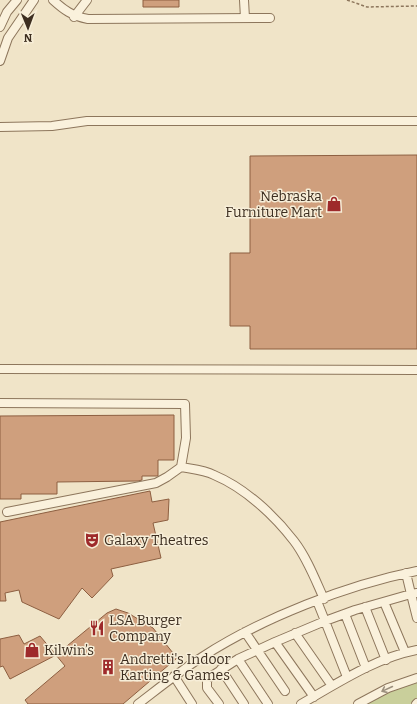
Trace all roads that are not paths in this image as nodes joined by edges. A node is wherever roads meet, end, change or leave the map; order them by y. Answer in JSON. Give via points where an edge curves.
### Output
{"nodes":[{"id":1,"x":17,"y":0,"type":"edge"},
{"id":2,"x":34,"y":0,"type":"edge"},
{"id":3,"x":53,"y":0,"type":"edge"},
{"id":4,"x":87,"y":0,"type":"edge"},
{"id":5,"x":244,"y":0,"type":"edge"},
{"id":6,"x":74,"y":16,"type":"junction"},
{"id":7,"x":245,"y":18,"type":"junction"},
{"id":8,"x":270,"y":18,"type":"dead end"},
{"id":9,"x":0,"y":28,"type":"edge"},
{"id":10,"x":0,"y":61,"type":"edge"},
{"id":11,"x":417,"y":121,"type":"edge"},
{"id":12,"x":0,"y":127,"type":"edge"},
{"id":13,"x":0,"y":369,"type":"edge"},
{"id":14,"x":417,"y":370,"type":"edge"},
{"id":15,"x":0,"y":402,"type":"edge"},
{"id":16,"x":182,"y":466,"type":"junction"},
{"id":17,"x":8,"y":512,"type":"dead end"},
{"id":18,"x":417,"y":571,"type":"edge"},
{"id":19,"x":406,"y":573,"type":"junction"},
{"id":20,"x":414,"y":594,"type":"edge"},
{"id":21,"x":321,"y":600,"type":"junction"},
{"id":22,"x":384,"y":602,"type":"junction"},
{"id":23,"x":365,"y":607,"type":"junction"},
{"id":24,"x":344,"y":614,"type":"junction"},
{"id":25,"x":417,"y":618,"type":"edge"},
{"id":26,"x":325,"y":621,"type":"junction"},
{"id":27,"x":245,"y":632,"type":"junction"},
{"id":28,"x":295,"y":633,"type":"junction"},
{"id":29,"x":275,"y":642,"type":"junction"},
{"id":30,"x":256,"y":649,"type":"junction"},
{"id":31,"x":417,"y":650,"type":"edge"},
{"id":32,"x":405,"y":652,"type":"junction"},
{"id":33,"x":238,"y":659,"type":"junction"},
{"id":34,"x":386,"y":660,"type":"junction"},
{"id":35,"x":366,"y":668,"type":"junction"},
{"id":36,"x":220,"y":669,"type":"junction"},
{"id":37,"x":174,"y":676,"type":"junction"},
{"id":38,"x":347,"y":677,"type":"junction"},
{"id":39,"x":417,"y":678,"type":"edge"},
{"id":40,"x":332,"y":686,"type":"junction"},
{"id":41,"x":285,"y":691,"type":"dead end"},
{"id":42,"x":314,"y":697,"type":"junction"},
{"id":43,"x":138,"y":704,"type":"edge"},
{"id":44,"x":192,"y":704,"type":"edge"},
{"id":45,"x":219,"y":704,"type":"edge"},
{"id":46,"x":244,"y":704,"type":"edge"},
{"id":47,"x":268,"y":704,"type":"edge"},
{"id":48,"x":301,"y":704,"type":"edge"},
{"id":49,"x":358,"y":704,"type":"edge"}],
"edges":[{"from":1,"to":9,"type":"street","via":[[7,12]]},
{"from":2,"to":10,"type":"street","via":[[8,38]]},
{"from":3,"to":6,"type":"street"},
{"from":4,"to":6,"type":"street"},
{"from":5,"to":7,"type":"street"},
{"from":6,"to":7,"type":"street","via":[[88,19]]},
{"from":7,"to":8,"type":"street"},
{"from":11,"to":12,"type":"street","via":[[88,121],[52,126]]},
{"from":13,"to":14,"type":"street"},
{"from":15,"to":16,"type":"street","via":[[185,404],[186,438]]},
{"from":16,"to":17,"type":"street","via":[[156,483]]},
{"from":16,"to":21,"type":"street","via":[[213,474],[264,508],[294,541],[308,563]]},
{"from":18,"to":19,"type":"street"},
{"from":19,"to":20,"type":"street"},
{"from":19,"to":21,"type":"street"},
{"from":20,"to":22,"type":"street"},
{"from":20,"to":25,"type":"street"},
{"from":21,"to":26,"type":"street"},
{"from":21,"to":27,"type":"street"},
{"from":22,"to":23,"type":"street"},
{"from":22,"to":32,"type":"street"},
{"from":23,"to":24,"type":"street"},
{"from":23,"to":34,"type":"street"},
{"from":24,"to":26,"type":"street"},
{"from":24,"to":35,"type":"street"},
{"from":26,"to":28,"type":"street"},
{"from":26,"to":38,"type":"street"},
{"from":27,"to":30,"type":"street"},
{"from":27,"to":37,"type":"street"},
{"from":28,"to":29,"type":"street"},
{"from":28,"to":40,"type":"street"},
{"from":29,"to":30,"type":"street"},
{"from":29,"to":42,"type":"street"},
{"from":30,"to":33,"type":"street"},
{"from":30,"to":41,"type":"street"},
{"from":31,"to":32,"type":"street"},
{"from":32,"to":34,"type":"street"},
{"from":33,"to":36,"type":"street"},
{"from":33,"to":47,"type":"street"},
{"from":34,"to":35,"type":"street"},
{"from":35,"to":38,"type":"street"},
{"from":36,"to":45,"type":"street","via":[[206,681],[207,688]]},
{"from":36,"to":46,"type":"street"},
{"from":37,"to":43,"type":"street"},
{"from":37,"to":44,"type":"street"},
{"from":38,"to":40,"type":"street"},
{"from":39,"to":49,"type":"street","one_way":true,"via":[[388,688]]},
{"from":40,"to":42,"type":"street"},
{"from":42,"to":48,"type":"street"}]}
